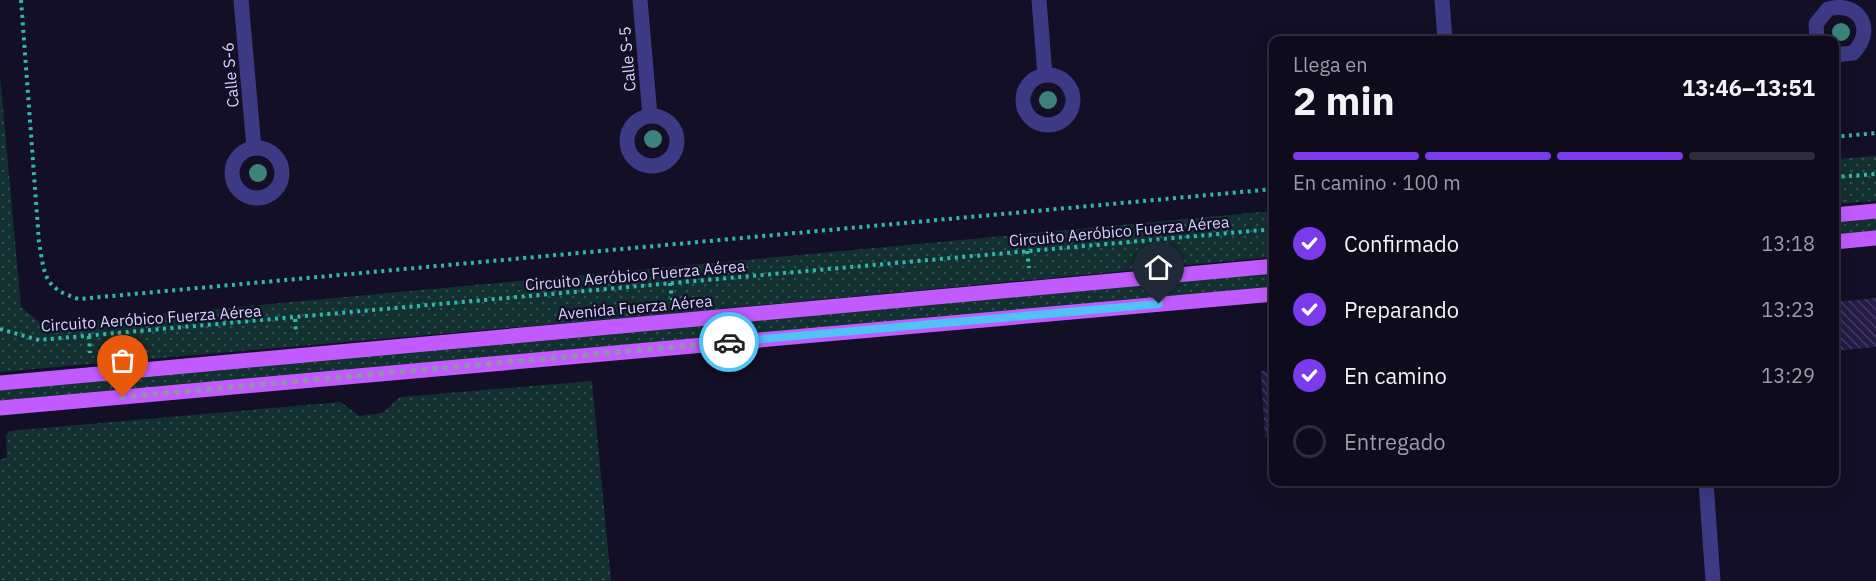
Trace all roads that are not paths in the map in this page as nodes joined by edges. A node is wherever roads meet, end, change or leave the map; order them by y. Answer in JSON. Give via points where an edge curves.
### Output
{"nodes":[{"id":1,"x":241,"y":0,"type":"edge"},
{"id":2,"x":640,"y":0,"type":"edge"},
{"id":3,"x":1039,"y":0,"type":"edge"},
{"id":4,"x":1442,"y":0,"type":"edge"},
{"id":5,"x":1837,"y":3,"type":"edge"},
{"id":6,"x":1445,"y":36,"type":"edge"},
{"id":7,"x":1816,"y":36,"type":"edge"},
{"id":8,"x":1839,"y":56,"type":"edge"},
{"id":9,"x":1045,"y":75,"type":"dead end"},
{"id":10,"x":650,"y":116,"type":"dead end"},
{"id":11,"x":254,"y":148,"type":"dead end"},
{"id":12,"x":1876,"y":211,"type":"edge"},
{"id":13,"x":1839,"y":215,"type":"edge"},
{"id":14,"x":1876,"y":238,"type":"edge"},
{"id":15,"x":1839,"y":242,"type":"edge"},
{"id":16,"x":1269,"y":266,"type":"edge"},
{"id":17,"x":1269,"y":294,"type":"edge"},
{"id":18,"x":0,"y":383,"type":"edge"},
{"id":19,"x":0,"y":408,"type":"edge"},
{"id":20,"x":1706,"y":486,"type":"edge"},
{"id":21,"x":1713,"y":581,"type":"edge"}],
"edges":[{"from":1,"to":11,"type":"street","name":"Calle S-6"},
{"from":2,"to":10,"type":"street","name":"Calle S-5"},
{"from":3,"to":9,"type":"street"},
{"from":4,"to":6,"type":"street"},
{"from":5,"to":7,"type":"street","via":[[1815,24]]},
{"from":5,"to":8,"type":"street","via":[[1856,11],[1865,27],[1860,46]]},
{"from":12,"to":13,"type":"main road"},
{"from":14,"to":15,"type":"main road"},
{"from":16,"to":18,"type":"main road","name":"Avenida Fuerza Aérea"},
{"from":17,"to":19,"type":"main road"},
{"from":20,"to":21,"type":"street"}]}
